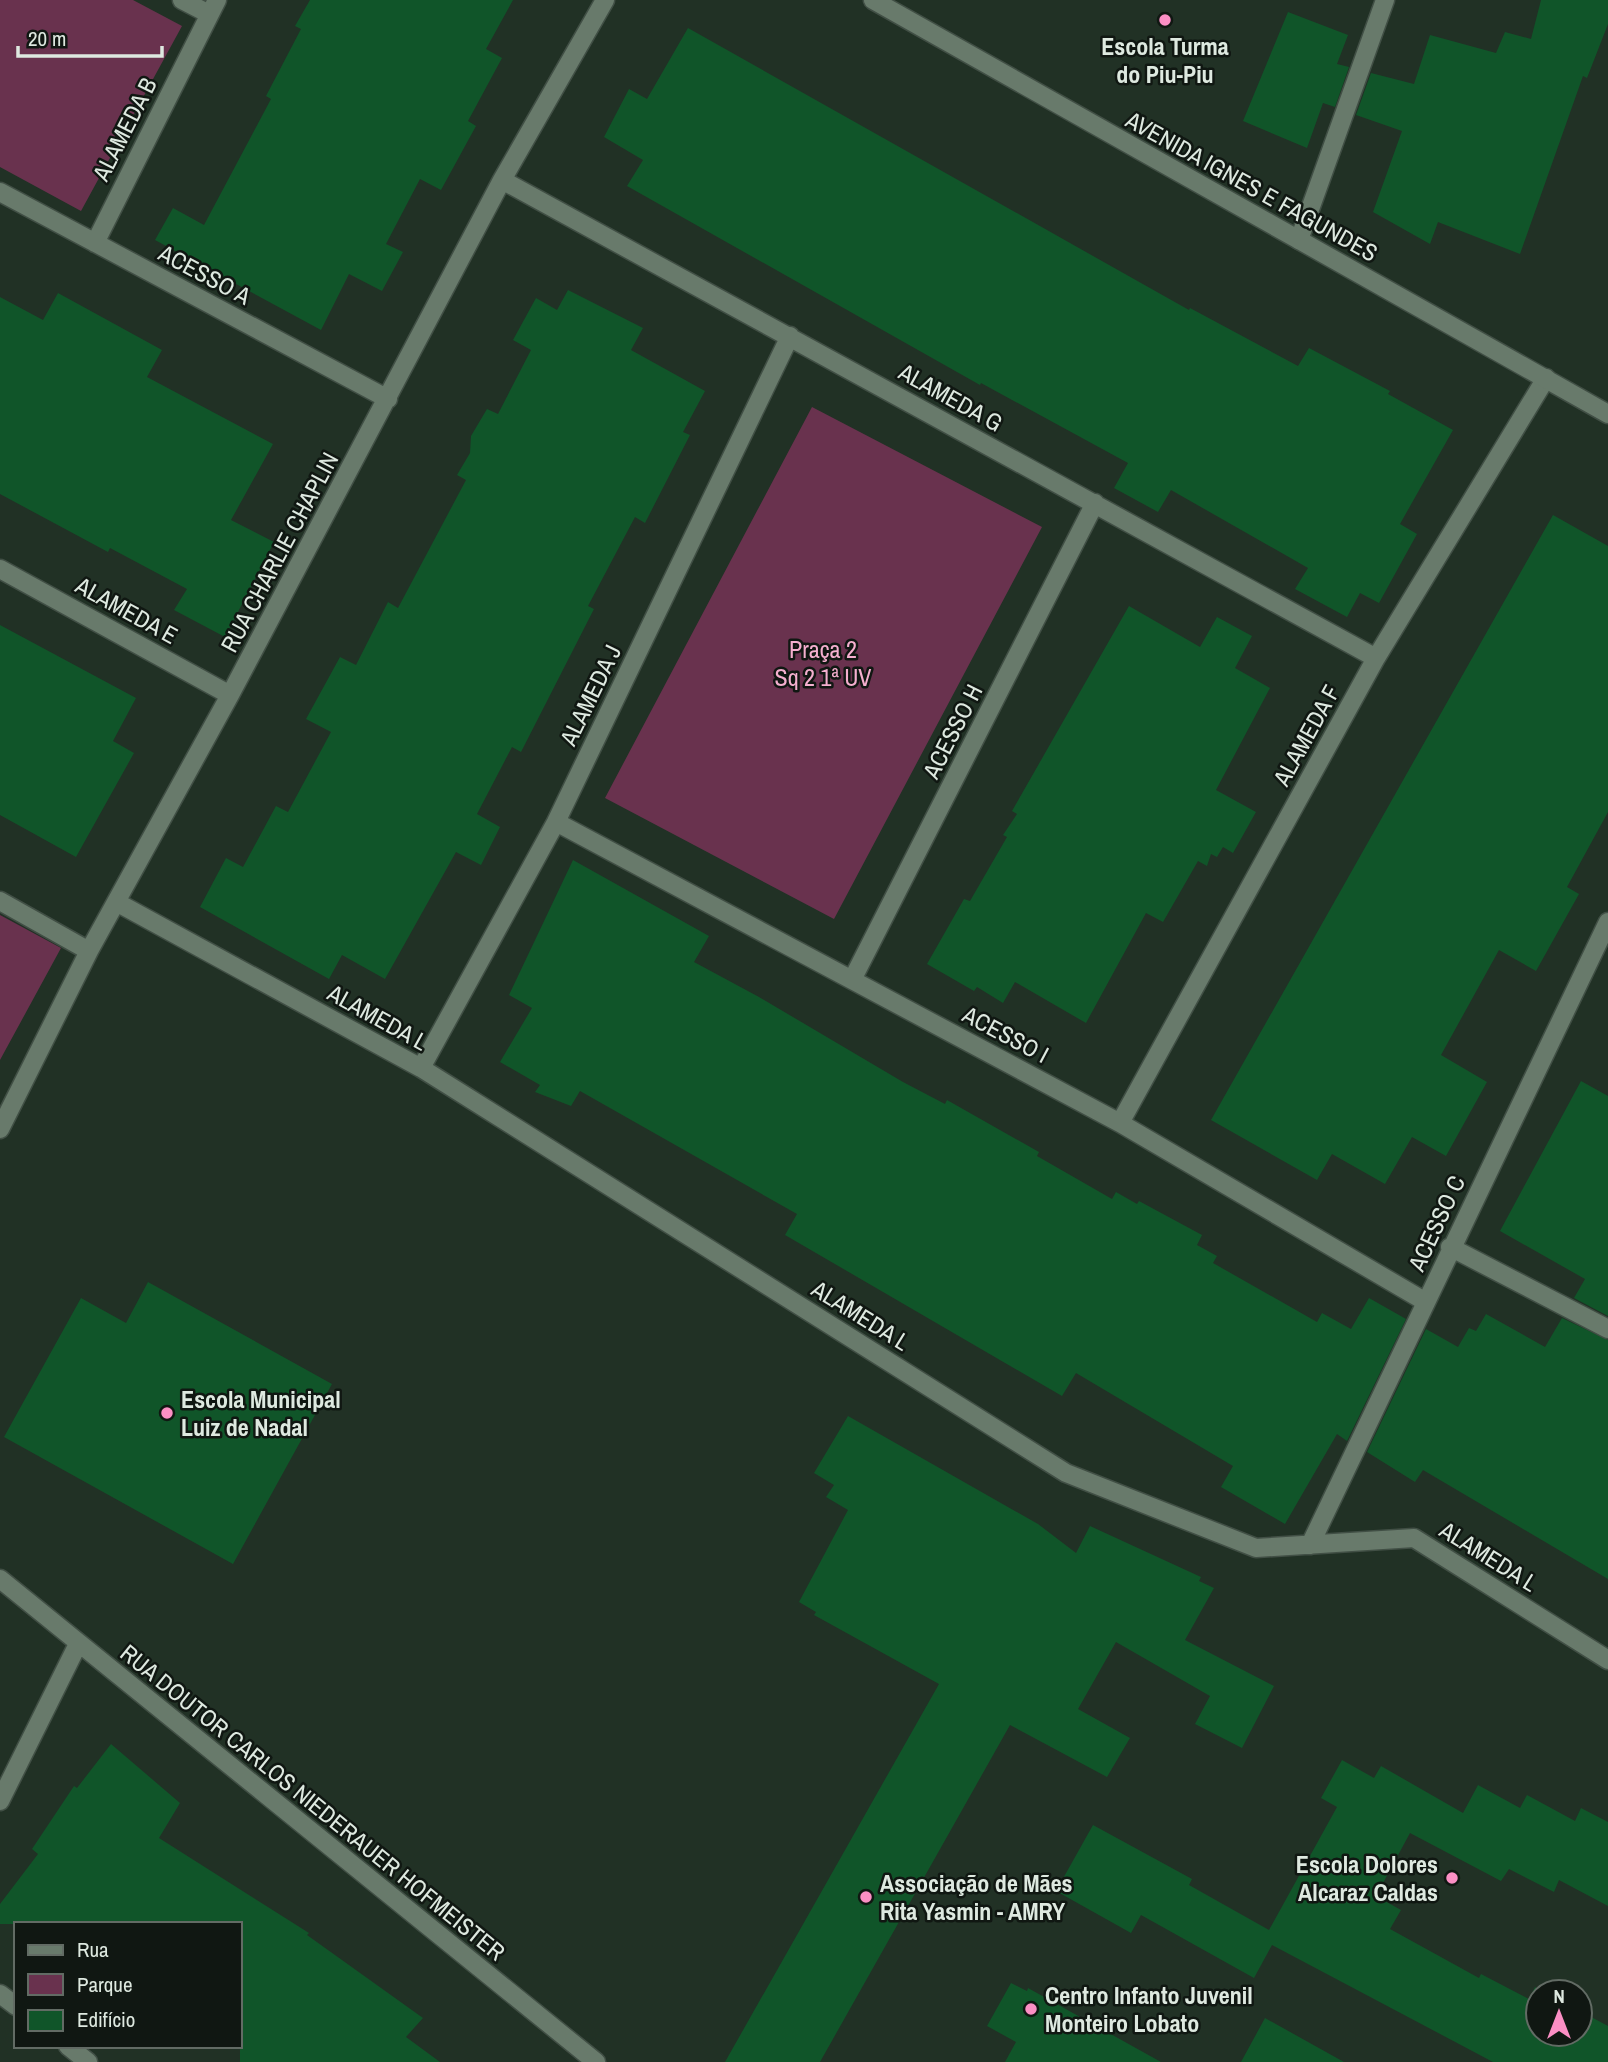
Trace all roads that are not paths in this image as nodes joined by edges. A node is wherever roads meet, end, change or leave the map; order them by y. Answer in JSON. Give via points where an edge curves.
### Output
{"nodes":[{"id":1,"x":182,"y":0,"type":"edge"},
{"id":2,"x":605,"y":0,"type":"edge"},
{"id":3,"x":873,"y":0,"type":"edge"},
{"id":4,"x":1385,"y":0,"type":"edge"},
{"id":5,"x":213,"y":7,"type":"edge"},
{"id":6,"x":502,"y":180,"type":"junction"},
{"id":7,"x":0,"y":192,"type":"edge"},
{"id":8,"x":1299,"y":240,"type":"junction"},
{"id":9,"x":95,"y":243,"type":"junction"},
{"id":10,"x":790,"y":336,"type":"junction"},
{"id":11,"x":1546,"y":378,"type":"junction"},
{"id":12,"x":387,"y":399,"type":"junction"},
{"id":13,"x":1608,"y":414,"type":"edge"},
{"id":14,"x":1095,"y":503,"type":"junction"},
{"id":15,"x":0,"y":569,"type":"edge"},
{"id":16,"x":1376,"y":658,"type":"junction"},
{"id":17,"x":230,"y":695,"type":"junction"},
{"id":18,"x":556,"y":822,"type":"junction"},
{"id":19,"x":0,"y":901,"type":"edge"},
{"id":20,"x":118,"y":903,"type":"junction"},
{"id":21,"x":1608,"y":922,"type":"edge"},
{"id":22,"x":89,"y":951,"type":"junction"},
{"id":23,"x":852,"y":980,"type":"junction"},
{"id":24,"x":421,"y":1068,"type":"junction"},
{"id":25,"x":1120,"y":1123,"type":"junction"},
{"id":26,"x":0,"y":1129,"type":"edge"},
{"id":27,"x":1450,"y":1247,"type":"junction"},
{"id":28,"x":1426,"y":1302,"type":"junction"},
{"id":29,"x":1608,"y":1329,"type":"edge"},
{"id":30,"x":1310,"y":1545,"type":"junction"},
{"id":31,"x":0,"y":1579,"type":"edge"},
{"id":32,"x":78,"y":1644,"type":"junction"},
{"id":33,"x":1608,"y":1660,"type":"edge"},
{"id":34,"x":0,"y":1801,"type":"edge"},
{"id":35,"x":70,"y":2048,"type":"edge"},
{"id":36,"x":88,"y":2062,"type":"edge"},
{"id":37,"x":596,"y":2062,"type":"edge"}],
"edges":[{"from":1,"to":5,"type":"street"},
{"from":2,"to":6,"type":"street","name":"RUA CHARLIE CHAPLIN"},
{"from":3,"to":8,"type":"street","name":"AVENIDA IGNES E FAGUNDES"},
{"from":4,"to":8,"type":"street"},
{"from":5,"to":9,"type":"street","name":"ALAMEDA B"},
{"from":6,"to":10,"type":"street","name":"ALAMEDA G"},
{"from":6,"to":12,"type":"street","name":"RUA CHARLIE CHAPLIN"},
{"from":7,"to":9,"type":"street","name":"ACESSO A"},
{"from":8,"to":11,"type":"street","name":"AVENIDA IGNES E FAGUNDES"},
{"from":9,"to":12,"type":"street","name":"ACESSO A"},
{"from":10,"to":14,"type":"street","name":"ALAMEDA G"},
{"from":10,"to":18,"type":"street","name":"ALAMEDA J"},
{"from":11,"to":13,"type":"street","name":"AVENIDA IGNES E FAGUNDES"},
{"from":11,"to":16,"type":"street","name":"ALAMEDA F"},
{"from":12,"to":17,"type":"street","name":"RUA CHARLIE CHAPLIN"},
{"from":14,"to":16,"type":"street","name":"ALAMEDA G"},
{"from":14,"to":23,"type":"street","name":"ACESSO H"},
{"from":15,"to":17,"type":"street","name":"ALAMEDA E"},
{"from":16,"to":25,"type":"street","name":"ALAMEDA F"},
{"from":17,"to":20,"type":"street","name":"RUA CHARLIE CHAPLIN"},
{"from":18,"to":23,"type":"street","name":"ACESSO I"},
{"from":18,"to":24,"type":"street","name":"ALAMEDA J"},
{"from":19,"to":22,"type":"street"},
{"from":20,"to":22,"type":"street","name":"RUA CHARLIE CHAPLIN"},
{"from":20,"to":24,"type":"street","name":"ALAMEDA L"},
{"from":21,"to":27,"type":"street","name":"ACESSO C"},
{"from":22,"to":26,"type":"street","name":"RUA CHARLIE CHAPLIN"},
{"from":23,"to":25,"type":"street","name":"ACESSO I"},
{"from":24,"to":30,"type":"street","name":"ALAMEDA L","via":[[1066,1473],[1256,1548]]},
{"from":25,"to":28,"type":"street","name":"ACESSO I"},
{"from":27,"to":28,"type":"street","name":"ACESSO C"},
{"from":27,"to":29,"type":"street"},
{"from":28,"to":30,"type":"street","name":"ACESSO C"},
{"from":30,"to":33,"type":"street","name":"ALAMEDA L","via":[[1415,1538]]},
{"from":31,"to":32,"type":"street","name":"RUA DOUTOR CARLOS NIEDERAUER HOFMEISTER"},
{"from":32,"to":34,"type":"street"},
{"from":32,"to":37,"type":"street","name":"RUA DOUTOR CARLOS NIEDERAUER HOFMEISTER"},
{"from":35,"to":36,"type":"street"}]}
